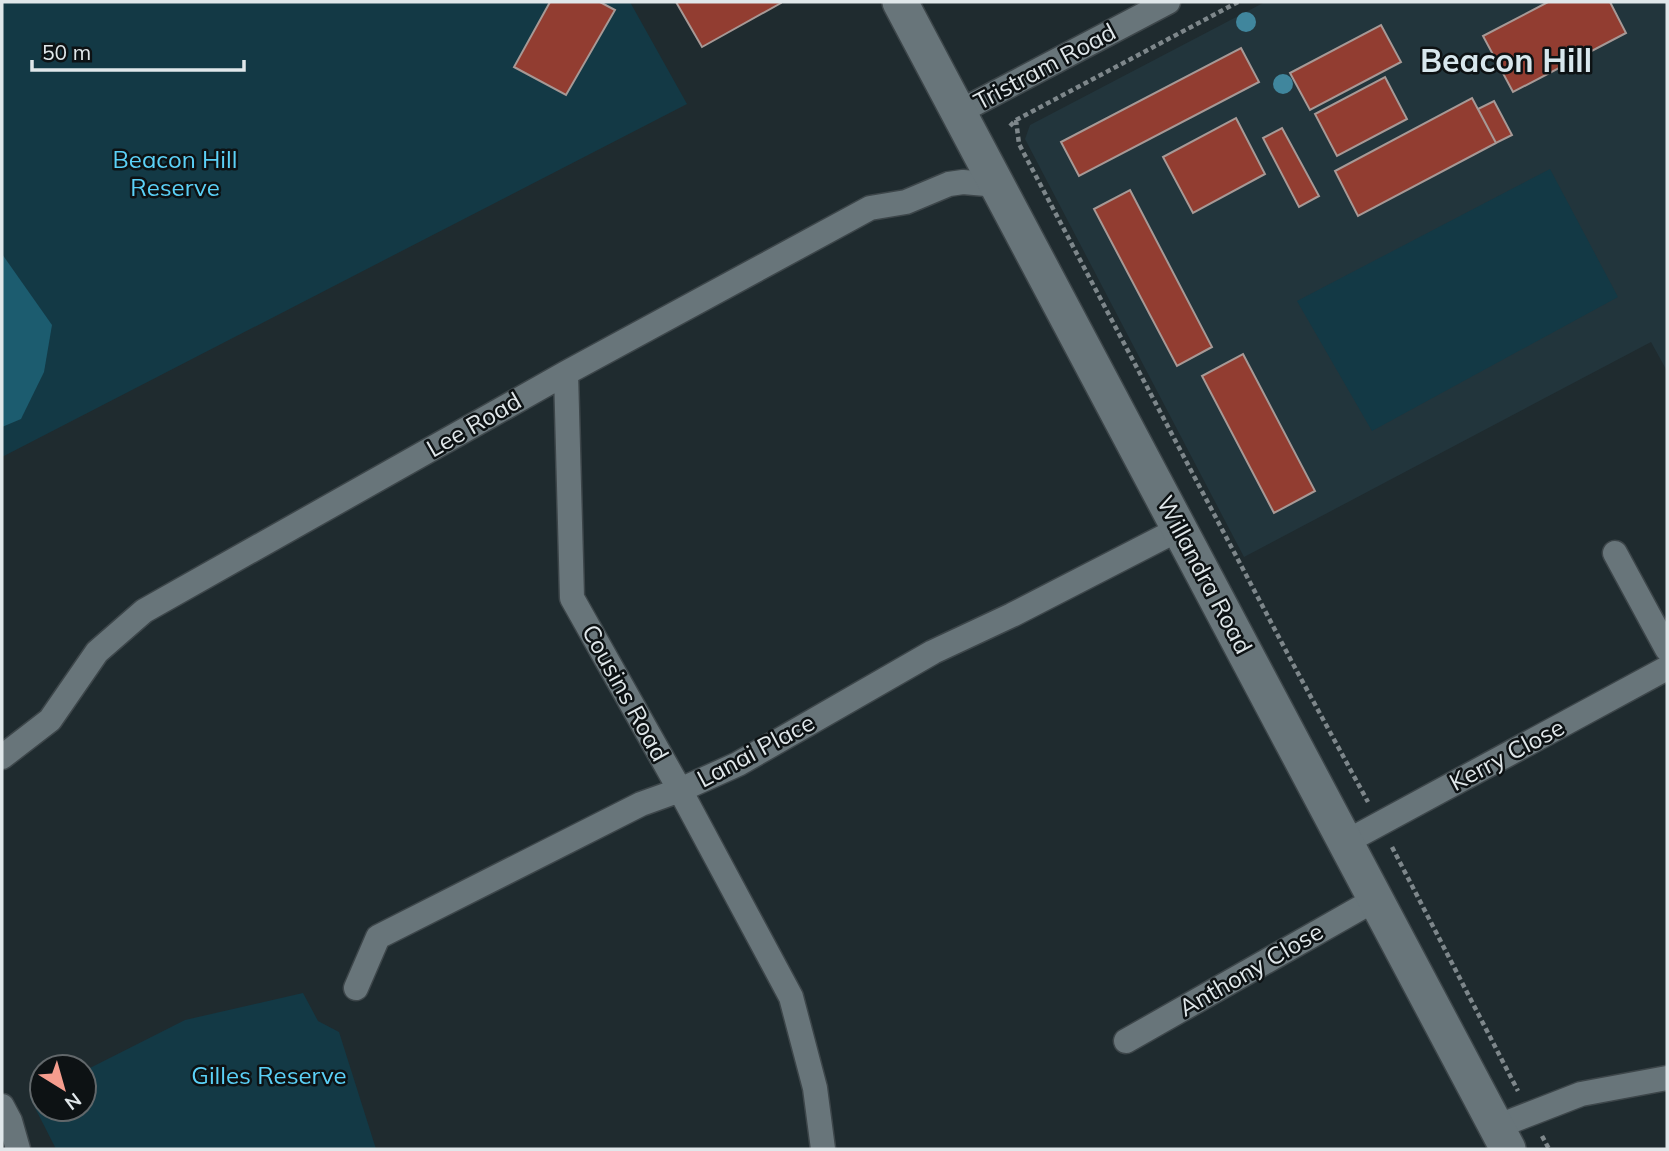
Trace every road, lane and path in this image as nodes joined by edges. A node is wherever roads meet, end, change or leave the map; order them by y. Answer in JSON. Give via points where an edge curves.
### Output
{"nodes":[{"id":1,"x":900,"y":2,"type":"edge"},
{"id":2,"x":1168,"y":2,"type":"edge"},
{"id":3,"x":1238,"y":2,"type":"edge"},
{"id":4,"x":959,"y":112,"type":"junction"},
{"id":5,"x":1016,"y":120,"type":"junction"},
{"id":6,"x":1010,"y":126,"type":"dead end"},
{"id":7,"x":998,"y":185,"type":"junction"},
{"id":8,"x":566,"y":373,"type":"junction"},
{"id":9,"x":1179,"y":529,"type":"junction"},
{"id":10,"x":1615,"y":554,"type":"dead end"},
{"id":11,"x":1667,"y":649,"type":"edge"},
{"id":12,"x":1667,"y":668,"type":"edge"},
{"id":13,"x":2,"y":757,"type":"edge"},
{"id":14,"x":680,"y":790,"type":"junction"},
{"id":15,"x":1380,"y":823,"type":"junction"},
{"id":16,"x":1346,"y":842,"type":"junction"},
{"id":17,"x":1376,"y":899,"type":"junction"},
{"id":18,"x":356,"y":988,"type":"dead end"},
{"id":19,"x":1126,"y":1041,"type":"dead end"},
{"id":20,"x":1667,"y":1078,"type":"edge"},
{"id":21,"x":2,"y":1106,"type":"edge"},
{"id":22,"x":1530,"y":1114,"type":"junction"},
{"id":23,"x":1502,"y":1138,"type":"edge"},
{"id":24,"x":18,"y":1149,"type":"edge"},
{"id":25,"x":823,"y":1149,"type":"edge"},
{"id":26,"x":1549,"y":1149,"type":"edge"}],
"edges":[{"from":1,"to":4,"type":"main road","name":"Willandra Road"},
{"from":2,"to":4,"type":"street","name":"Tristram Road"},
{"from":3,"to":5,"type":"path"},
{"from":4,"to":7,"type":"main road","name":"Willandra Road"},
{"from":5,"to":6,"type":"path"},
{"from":5,"to":15,"type":"path","via":[[1019,144],[1037,179]]},
{"from":7,"to":8,"type":"street","name":"Lee Road","via":[[948,184],[906,202],[870,208]]},
{"from":7,"to":9,"type":"main road","name":"Willandra Road"},
{"from":8,"to":13,"type":"street","name":"Lee Road","via":[[144,611],[97,652],[50,720]]},
{"from":8,"to":14,"type":"street","name":"Cousins Road","via":[[572,598]]},
{"from":9,"to":14,"type":"street","name":"Lanai Place","via":[[933,652],[738,764]]},
{"from":9,"to":16,"type":"main road","name":"Willandra Road"},
{"from":10,"to":11,"type":"street"},
{"from":12,"to":15,"type":"street","name":"Kerry Close"},
{"from":14,"to":18,"type":"street","name":"Lanai Place","via":[[641,804],[377,937]]},
{"from":14,"to":25,"type":"street","name":"Cousins Road","via":[[790,997],[814,1088]]},
{"from":15,"to":16,"type":"street","name":"Kerry Close"},
{"from":15,"to":22,"type":"path"},
{"from":16,"to":17,"type":"main road","name":"Willandra Road"},
{"from":17,"to":19,"type":"street","name":"Anthony Close"},
{"from":17,"to":23,"type":"main road","name":"Willandra Road"},
{"from":20,"to":22,"type":"street","via":[[1581,1094]]},
{"from":21,"to":24,"type":"street"},
{"from":22,"to":23,"type":"street"},
{"from":22,"to":26,"type":"path"}]}
